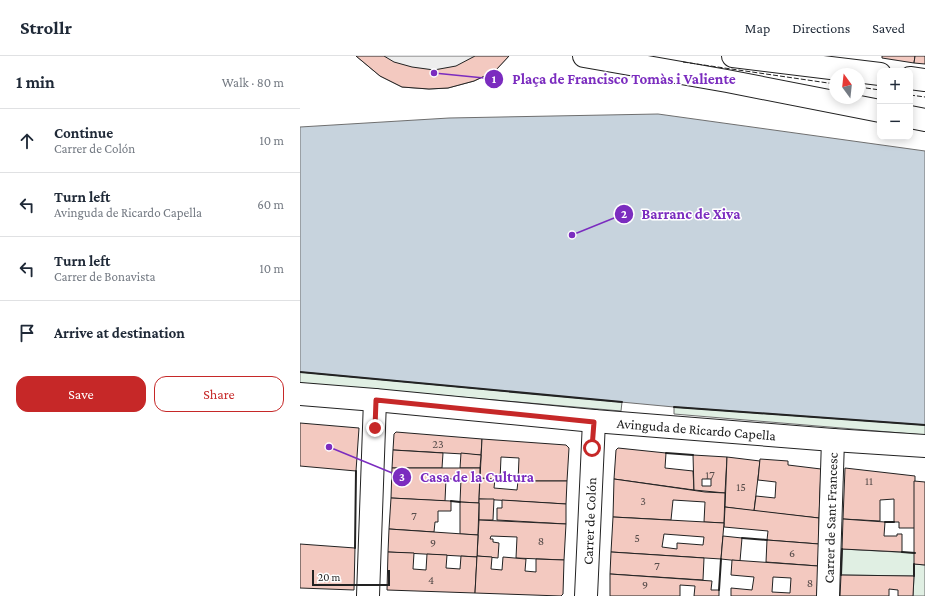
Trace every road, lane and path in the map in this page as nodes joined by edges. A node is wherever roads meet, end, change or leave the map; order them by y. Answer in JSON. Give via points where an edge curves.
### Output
{"nodes":[{"id":1,"x":584,"y":56,"type":"edge"},
{"id":2,"x":733,"y":56,"type":"edge"},
{"id":3,"x":877,"y":74,"type":"edge"},
{"id":4,"x":913,"y":78,"type":"edge"},
{"id":5,"x":925,"y":80,"type":"edge"},
{"id":6,"x":877,"y":110,"type":"edge"},
{"id":7,"x":913,"y":118,"type":"edge"},
{"id":8,"x":925,"y":120,"type":"edge"},
{"id":9,"x":300,"y":394,"type":"edge"},
{"id":10,"x":376,"y":400,"type":"junction"},
{"id":11,"x":594,"y":422,"type":"junction"},
{"id":12,"x":833,"y":440,"type":"junction"},
{"id":13,"x":925,"y":446,"type":"edge"},
{"id":14,"x":368,"y":596,"type":"edge"},
{"id":15,"x":586,"y":596,"type":"edge"},
{"id":16,"x":828,"y":596,"type":"edge"}],
"edges":[{"from":1,"to":6,"type":"street"},
{"from":2,"to":3,"type":"street"},
{"from":4,"to":5,"type":"street"},
{"from":7,"to":8,"type":"street"},
{"from":9,"to":10,"type":"street","name":"Avinguda de Ricardo Capella"},
{"from":10,"to":11,"type":"street","name":"Avinguda de Ricardo Capella"},
{"from":10,"to":14,"type":"street"},
{"from":11,"to":12,"type":"street","name":"Avinguda de Ricardo Capella"},
{"from":11,"to":15,"type":"street","name":"Carrer de Colón"},
{"from":12,"to":13,"type":"street","name":"Avinguda de Ricardo Capella"},
{"from":12,"to":16,"type":"street","name":"Carrer de Sant Francesc"}]}
